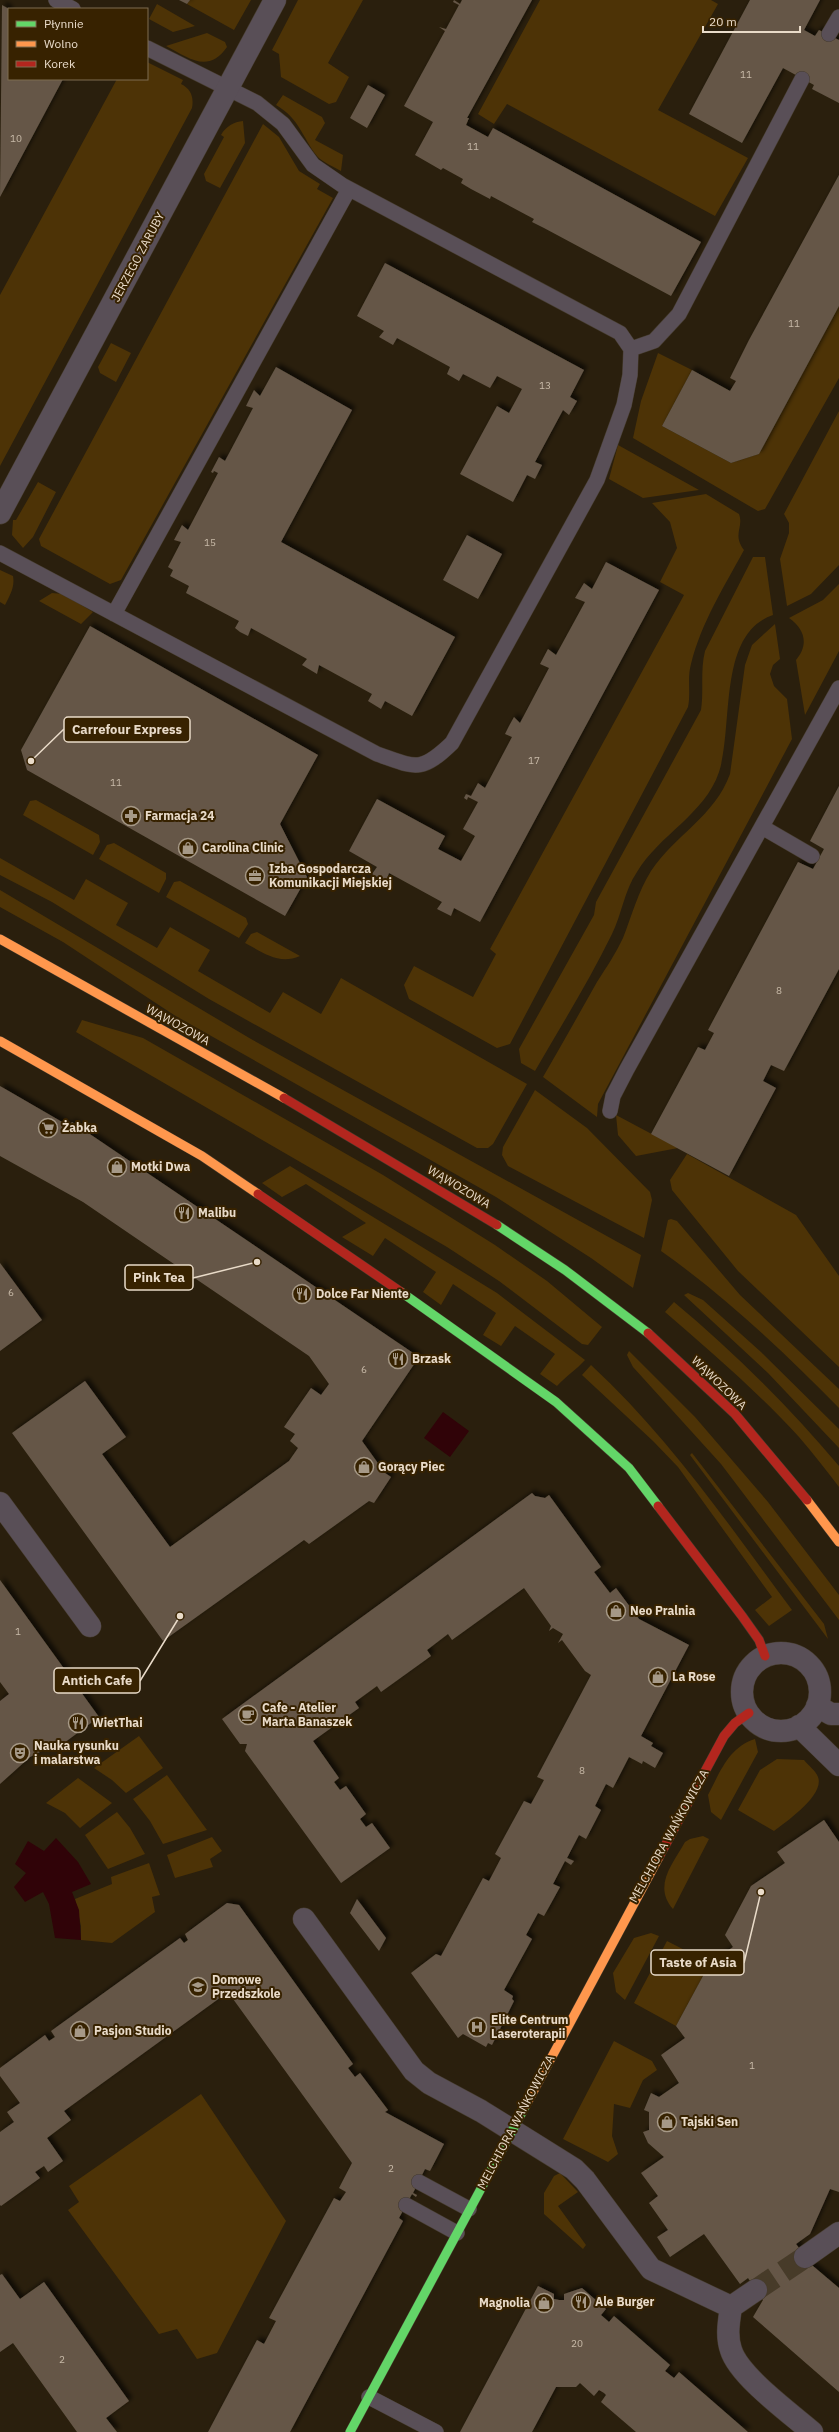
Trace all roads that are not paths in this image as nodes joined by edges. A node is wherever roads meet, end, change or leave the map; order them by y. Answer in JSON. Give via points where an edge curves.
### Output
{"nodes":[{"id":1,"x":56,"y":0,"type":"edge"},
{"id":2,"x":275,"y":0,"type":"edge"},
{"id":3,"x":71,"y":8,"type":"edge"},
{"id":4,"x":839,"y":17,"type":"edge"},
{"id":5,"x":828,"y":34,"type":"dead end"},
{"id":6,"x":148,"y":48,"type":"edge"},
{"id":7,"x":802,"y":78,"type":"dead end"},
{"id":8,"x":228,"y":87,"type":"junction"},
{"id":9,"x":349,"y":189,"type":"junction"},
{"id":10,"x":631,"y":349,"type":"junction"},
{"id":11,"x":0,"y":513,"type":"edge"},
{"id":12,"x":0,"y":553,"type":"edge"},
{"id":13,"x":114,"y":614,"type":"junction"},
{"id":14,"x":839,"y":688,"type":"edge"},
{"id":15,"x":762,"y":827,"type":"junction"},
{"id":16,"x":812,"y":856,"type":"dead end"},
{"id":17,"x":0,"y":939,"type":"edge"},
{"id":18,"x":0,"y":1041,"type":"edge"},
{"id":19,"x":610,"y":1111,"type":"dead end"},
{"id":20,"x":0,"y":1503,"type":"edge"},
{"id":21,"x":839,"y":1542,"type":"edge"},
{"id":22,"x":90,"y":1626,"type":"dead end"},
{"id":23,"x":765,"y":1656,"type":"junction"},
{"id":24,"x":817,"y":1706,"type":"junction"},
{"id":25,"x":749,"y":1713,"type":"junction"},
{"id":26,"x":839,"y":1714,"type":"edge"},
{"id":27,"x":799,"y":1726,"type":"junction"},
{"id":28,"x":839,"y":1765,"type":"edge"},
{"id":29,"x":304,"y":1919,"type":"dead end"},
{"id":30,"x":512,"y":2130,"type":"junction"},
{"id":31,"x":419,"y":2182,"type":"dead end"},
{"id":32,"x":406,"y":2205,"type":"dead end"},
{"id":33,"x":469,"y":2209,"type":"junction"},
{"id":34,"x":457,"y":2232,"type":"junction"},
{"id":35,"x":839,"y":2233,"type":"edge"},
{"id":36,"x":806,"y":2256,"type":"tunnel mouth"},
{"id":37,"x":756,"y":2290,"type":"tunnel mouth"},
{"id":38,"x":731,"y":2307,"type":"junction"},
{"id":39,"x":369,"y":2397,"type":"junction"},
{"id":40,"x":350,"y":2432,"type":"edge"},
{"id":41,"x":436,"y":2432,"type":"edge"},
{"id":42,"x":812,"y":2432,"type":"edge"}],
"edges":[{"from":1,"to":3,"type":"lane"},
{"from":2,"to":8,"type":"street","name":"JERZEGO ZARUBY"},
{"from":4,"to":5,"type":"lane"},
{"from":6,"to":8,"type":"lane"},
{"from":7,"to":10,"type":"lane","via":[[679,314],[654,341]]},
{"from":8,"to":9,"type":"lane","via":[[266,109],[283,124],[313,165]]},
{"from":8,"to":11,"type":"street","name":"JERZEGO ZARUBY"},
{"from":9,"to":10,"type":"lane","via":[[620,333]]},
{"from":9,"to":13,"type":"lane"},
{"from":10,"to":13,"type":"lane","via":[[630,375],[624,405],[597,480],[452,743],[429,762],[419,766],[377,754]]},
{"from":12,"to":13,"type":"lane"},
{"from":14,"to":15,"type":"lane"},
{"from":15,"to":16,"type":"lane"},
{"from":15,"to":19,"type":"lane","via":[[613,1096]]},
{"from":17,"to":21,"type":"street","name":"WĄWOZOWA","via":[[303,1108],[519,1237],[574,1274],[627,1315],[718,1396],[772,1457]]},
{"from":18,"to":23,"type":"street","via":[[202,1156],[367,1268],[556,1402],[629,1468],[742,1616],[759,1640]]},
{"from":20,"to":22,"type":"street"},
{"from":23,"to":24,"type":"street","via":[[776,1652],[789,1653],[802,1658],[810,1665],[818,1679],[820,1693]]},
{"from":23,"to":25,"type":"street","via":[[753,1664],[742,1685],[742,1697]]},
{"from":24,"to":26,"type":"street","via":[[831,1714]]},
{"from":24,"to":27,"type":"street","via":[[811,1717]]},
{"from":25,"to":27,"type":"street","via":[[764,1727],[776,1730]]},
{"from":25,"to":30,"type":"street","name":"MELCHIORA WAŃKOWICZA","via":[[735,1723],[724,1736]]},
{"from":27,"to":28,"type":"street"},
{"from":29,"to":30,"type":"street","via":[[414,2071],[429,2083]]},
{"from":30,"to":33,"type":"street","name":"MELCHIORA WAŃKOWICZA"},
{"from":30,"to":38,"type":"street","via":[[562,2160],[585,2180],[651,2269]]},
{"from":31,"to":33,"type":"lane"},
{"from":32,"to":34,"type":"lane"},
{"from":33,"to":34,"type":"street","name":"MELCHIORA WAŃKOWICZA"},
{"from":34,"to":39,"type":"street","name":"MELCHIORA WAŃKOWICZA"},
{"from":35,"to":36,"type":"street"},
{"from":37,"to":38,"type":"street"},
{"from":38,"to":42,"type":"street","via":[[728,2328],[730,2348],[737,2364]]},
{"from":39,"to":40,"type":"street","name":"MELCHIORA WAŃKOWICZA"},
{"from":39,"to":41,"type":"lane"}]}
